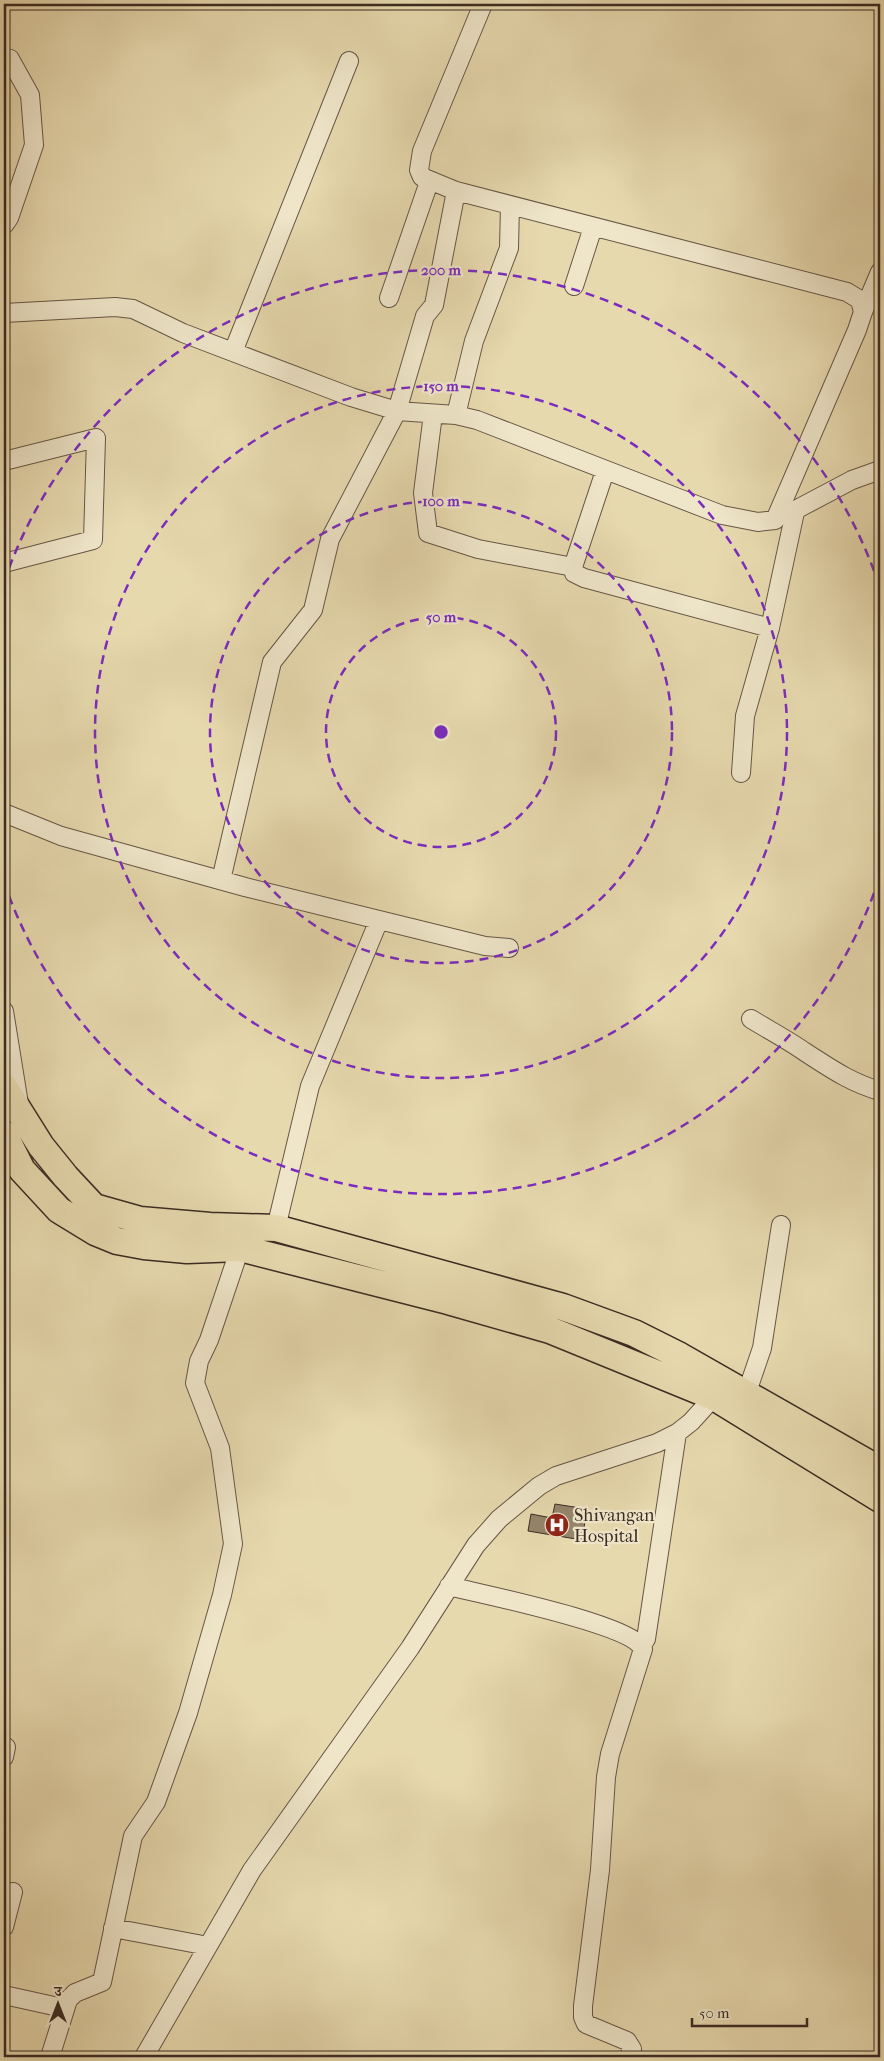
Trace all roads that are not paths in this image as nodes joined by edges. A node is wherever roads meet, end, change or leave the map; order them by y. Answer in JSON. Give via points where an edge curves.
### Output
{"nodes":[{"id":1,"x":483,"y":4,"type":"edge"},
{"id":2,"x":4,"y":58,"type":"edge"},
{"id":3,"x":349,"y":61,"type":"dead end"},
{"id":4,"x":429,"y":182,"type":"junction"},
{"id":5,"x":456,"y":191,"type":"junction"},
{"id":6,"x":510,"y":205,"type":"junction"},
{"id":7,"x":4,"y":225,"type":"edge"},
{"id":8,"x":593,"y":227,"type":"junction"},
{"id":9,"x":880,"y":274,"type":"edge"},
{"id":10,"x":574,"y":286,"type":"dead end"},
{"id":11,"x":389,"y":298,"type":"dead end"},
{"id":12,"x":863,"y":312,"type":"junction"},
{"id":13,"x":4,"y":313,"type":"edge"},
{"id":14,"x":233,"y":352,"type":"junction"},
{"id":15,"x":397,"y":411,"type":"junction"},
{"id":16,"x":433,"y":414,"type":"junction"},
{"id":17,"x":456,"y":415,"type":"junction"},
{"id":18,"x":4,"y":461,"type":"edge"},
{"id":19,"x":880,"y":470,"type":"edge"},
{"id":20,"x":605,"y":471,"type":"junction"},
{"id":21,"x":795,"y":512,"type":"junction"},
{"id":22,"x":775,"y":520,"type":"junction"},
{"id":23,"x":4,"y":563,"type":"edge"},
{"id":24,"x":573,"y":567,"type":"junction"},
{"id":25,"x":770,"y":628,"type":"junction"},
{"id":26,"x":741,"y":773,"type":"dead end"},
{"id":27,"x":4,"y":813,"type":"edge"},
{"id":28,"x":221,"y":880,"type":"junction"},
{"id":29,"x":379,"y":920,"type":"junction"},
{"id":30,"x":509,"y":948,"type":"dead end"},
{"id":31,"x":4,"y":1011,"type":"edge"},
{"id":32,"x":751,"y":1019,"type":"dead end"},
{"id":33,"x":4,"y":1087,"type":"edge"},
{"id":34,"x":880,"y":1091,"type":"edge"},
{"id":35,"x":12,"y":1124,"type":"edge"},
{"id":36,"x":781,"y":1225,"type":"dead end"},
{"id":37,"x":276,"y":1228,"type":"junction"},
{"id":38,"x":240,"y":1248,"type":"junction"},
{"id":39,"x":729,"y":1390,"type":"junction"},
{"id":40,"x":677,"y":1434,"type":"junction"},
{"id":41,"x":880,"y":1470,"type":"edge"},
{"id":42,"x":880,"y":1499,"type":"edge"},
{"id":43,"x":449,"y":1586,"type":"junction"},
{"id":44,"x":641,"y":1646,"type":"junction"},
{"id":45,"x":12,"y":1892,"type":"dead end"},
{"id":46,"x":4,"y":1927,"type":"edge"},
{"id":47,"x":114,"y":1928,"type":"junction"},
{"id":48,"x":208,"y":1946,"type":"junction"},
{"id":49,"x":4,"y":1995,"type":"edge"},
{"id":50,"x":64,"y":2008,"type":"junction"},
{"id":51,"x":50,"y":2057,"type":"edge"},
{"id":52,"x":144,"y":2057,"type":"edge"},
{"id":53,"x":630,"y":2057,"type":"edge"}],
"edges":[{"from":1,"to":4,"type":"street","via":[[422,151],[419,170]]},
{"from":2,"to":7,"type":"street","via":[[10,59],[30,95],[34,145]]},
{"from":3,"to":14,"type":"street"},
{"from":4,"to":5,"type":"street"},
{"from":4,"to":11,"type":"street"},
{"from":5,"to":6,"type":"street"},
{"from":5,"to":15,"type":"street","via":[[434,305],[425,316]]},
{"from":6,"to":8,"type":"street"},
{"from":6,"to":17,"type":"street","via":[[509,248],[474,341]]},
{"from":8,"to":10,"type":"street"},
{"from":8,"to":12,"type":"street","via":[[846,292],[860,300]]},
{"from":9,"to":12,"type":"street"},
{"from":12,"to":22,"type":"street"},
{"from":13,"to":14,"type":"street","via":[[115,307],[132,309]]},
{"from":14,"to":15,"type":"street"},
{"from":15,"to":16,"type":"street"},
{"from":15,"to":28,"type":"street","via":[[330,539],[313,610],[272,662]]},
{"from":16,"to":17,"type":"street"},
{"from":16,"to":24,"type":"street","via":[[423,493],[428,533],[478,549]]},
{"from":17,"to":20,"type":"street","via":[[477,420]]},
{"from":18,"to":23,"type":"street","via":[[96,438],[92,540]]},
{"from":19,"to":21,"type":"street","via":[[852,480]]},
{"from":20,"to":22,"type":"street","via":[[722,515],[758,522]]},
{"from":20,"to":24,"type":"street"},
{"from":21,"to":22,"type":"street"},
{"from":21,"to":25,"type":"street"},
{"from":24,"to":25,"type":"street","via":[[574,573],[584,578]]},
{"from":25,"to":26,"type":"street","via":[[745,716]]},
{"from":27,"to":28,"type":"street","via":[[61,836]]},
{"from":28,"to":29,"type":"street"},
{"from":29,"to":30,"type":"street","via":[[485,946]]},
{"from":29,"to":37,"type":"street","via":[[310,1086]]},
{"from":31,"to":35,"type":"street"},
{"from":32,"to":34,"type":"street","via":[[829,1070]]},
{"from":33,"to":35,"type":"highway"},
{"from":35,"to":37,"type":"highway","via":[[94,1207],[140,1220]]},
{"from":35,"to":38,"type":"highway","via":[[22,1170],[59,1210],[95,1232],[117,1241],[144,1246],[187,1250]]},
{"from":36,"to":39,"type":"street","via":[[762,1348]]},
{"from":37,"to":39,"type":"highway","via":[[563,1307],[634,1333]]},
{"from":38,"to":39,"type":"highway","via":[[550,1330]]},
{"from":38,"to":47,"type":"street","via":[[199,1361],[195,1382],[220,1448],[233,1544],[188,1713],[156,1802],[133,1836]]},
{"from":39,"to":40,"type":"street"},
{"from":39,"to":41,"type":"highway"},
{"from":39,"to":42,"type":"highway"},
{"from":40,"to":43,"type":"street","via":[[556,1476],[539,1486],[499,1519],[476,1545]]},
{"from":40,"to":44,"type":"street","via":[[646,1639]]},
{"from":43,"to":44,"type":"street","via":[[595,1623],[632,1638]]},
{"from":43,"to":48,"type":"street","via":[[410,1648],[252,1870]]},
{"from":44,"to":53,"type":"street","via":[[642,1655],[610,1754],[606,1777],[600,1870],[583,2006],[586,2024],[628,2041],[632,2049]]},
{"from":45,"to":46,"type":"street"},
{"from":47,"to":48,"type":"street"},
{"from":47,"to":50,"type":"street","via":[[102,1982],[75,1992]]},
{"from":48,"to":52,"type":"street"},
{"from":49,"to":50,"type":"street"},
{"from":50,"to":51,"type":"street"}]}
